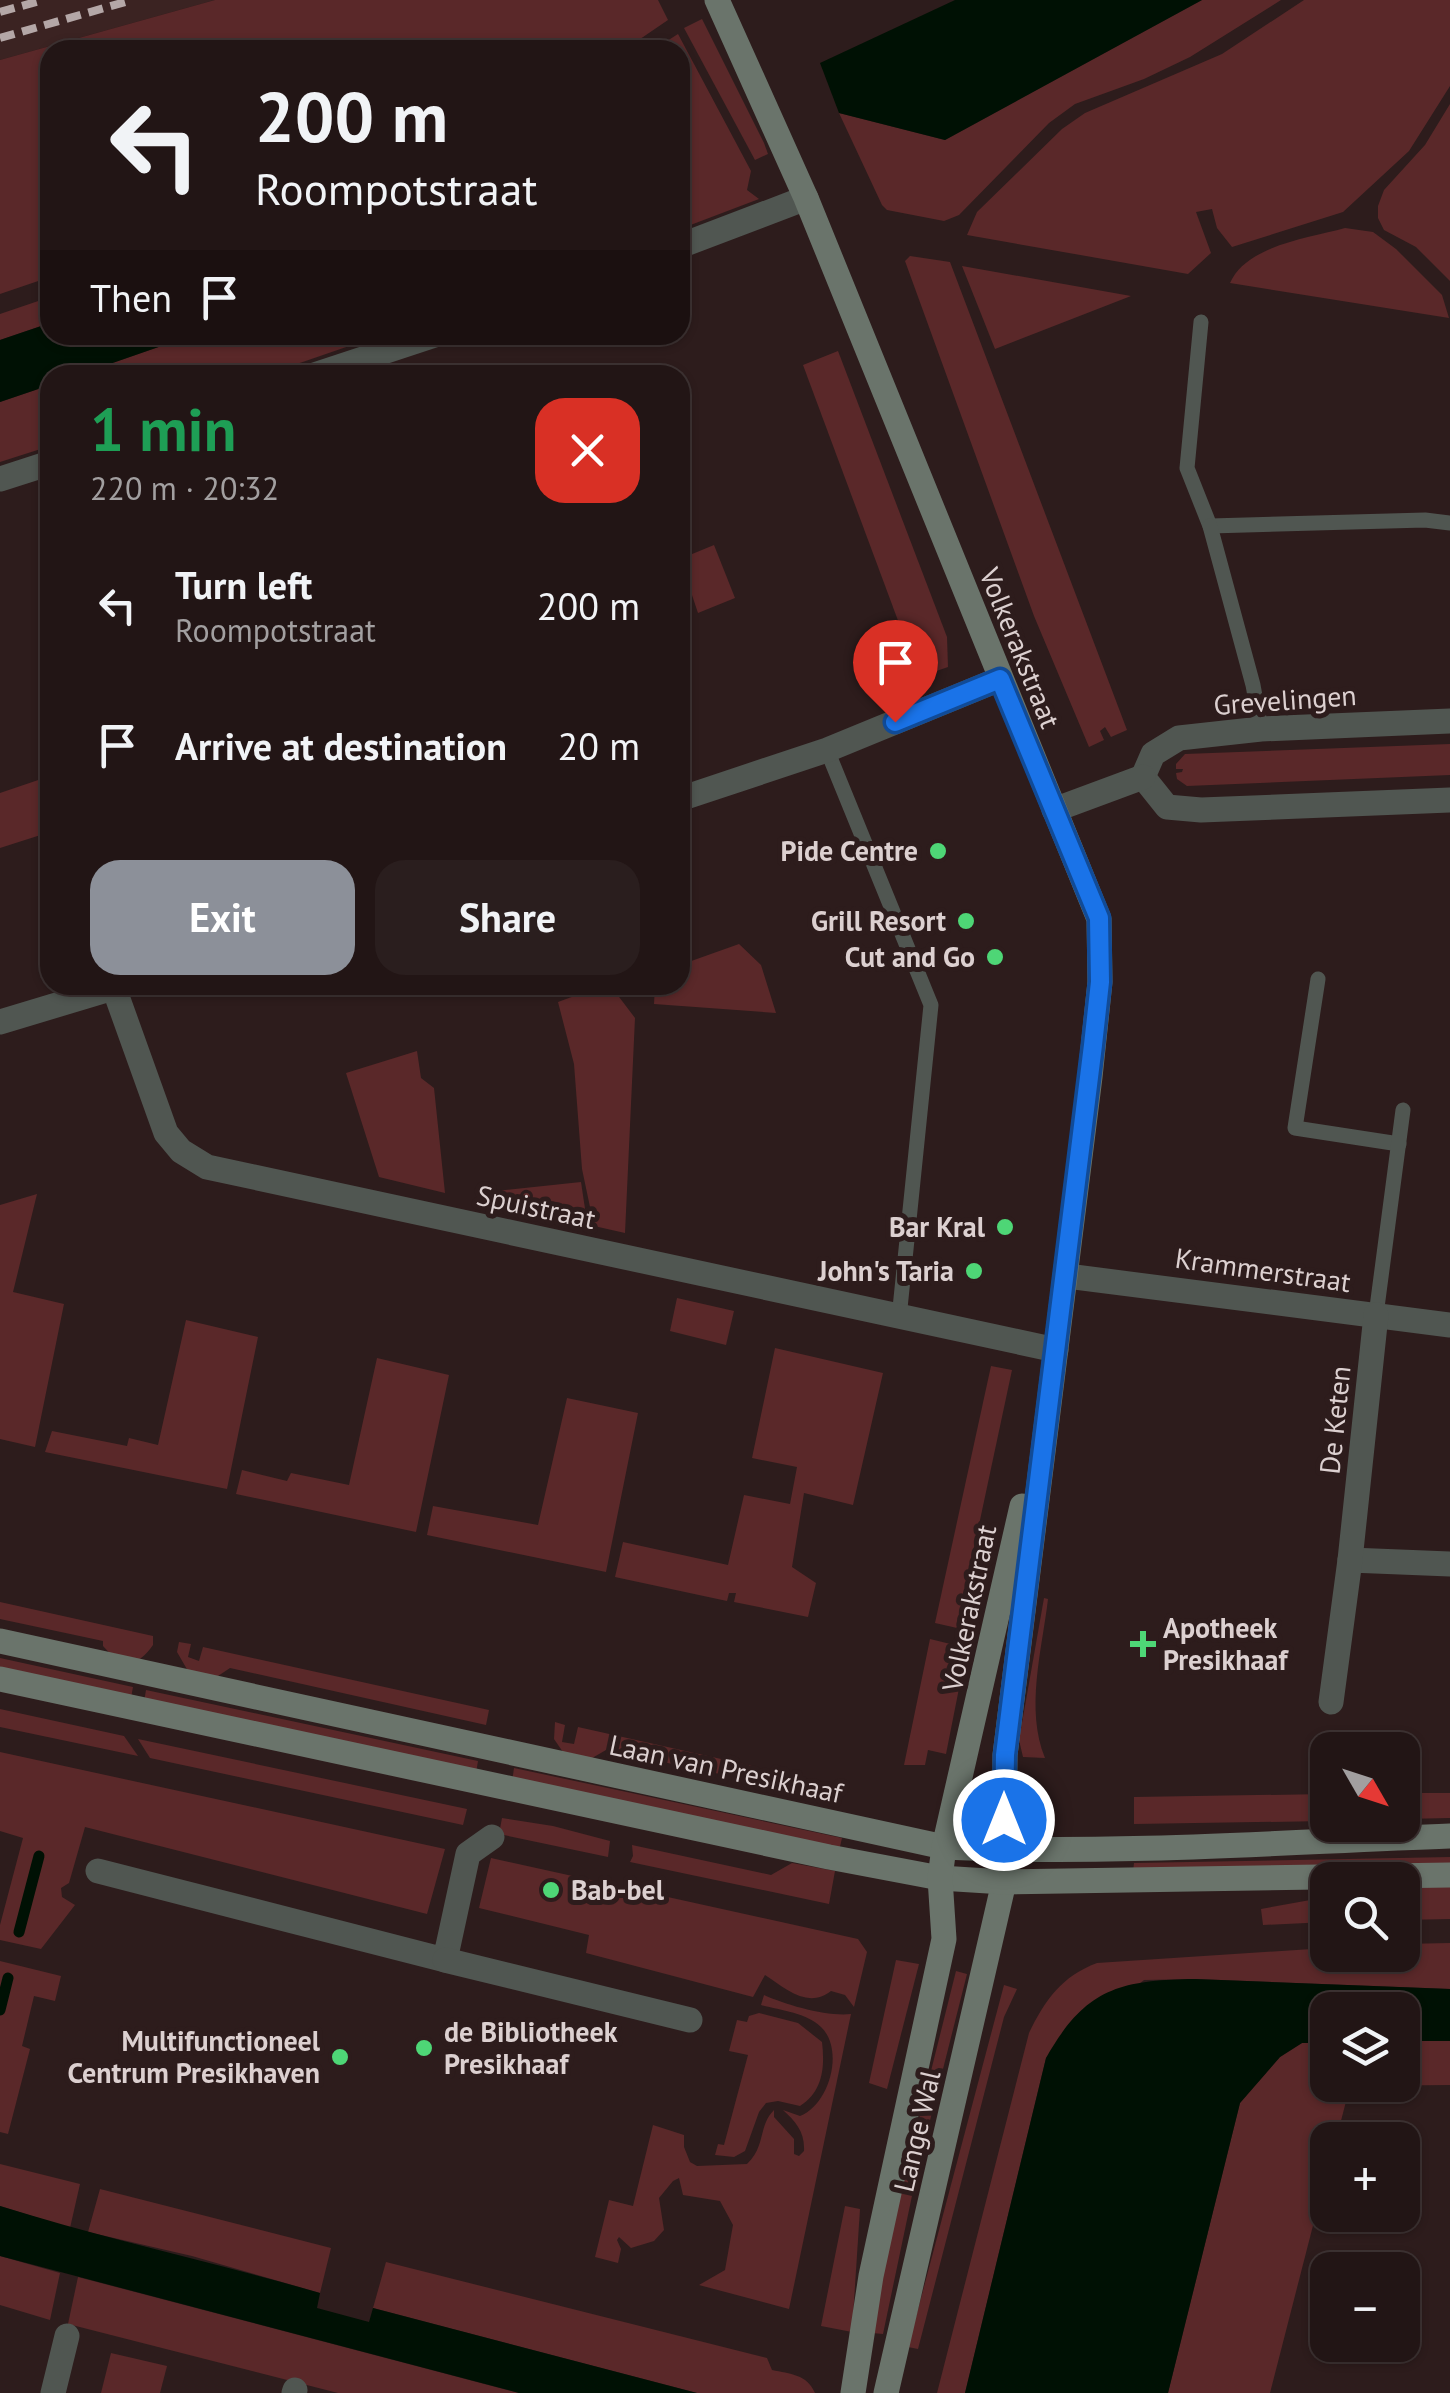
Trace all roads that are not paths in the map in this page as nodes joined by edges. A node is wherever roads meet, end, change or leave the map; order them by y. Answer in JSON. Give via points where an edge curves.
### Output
{"nodes":[{"id":1,"x":723,"y":2,"type":"edge"},
{"id":2,"x":806,"y":198,"type":"junction"},
{"id":3,"x":690,"y":242,"type":"edge"},
{"id":4,"x":1202,"y":322,"type":"dead end"},
{"id":5,"x":405,"y":345,"type":"edge"},
{"id":6,"x":344,"y":365,"type":"edge"},
{"id":7,"x":40,"y":466,"type":"edge"},
{"id":8,"x":0,"y":479,"type":"edge"},
{"id":9,"x":1450,"y":523,"type":"edge"},
{"id":10,"x":1210,"y":526,"type":"junction"},
{"id":11,"x":1000,"y":679,"type":"junction"},
{"id":12,"x":1450,"y":721,"type":"edge"},
{"id":13,"x":1260,"y":729,"type":"junction"},
{"id":14,"x":827,"y":750,"type":"junction"},
{"id":15,"x":1143,"y":777,"type":"junction"},
{"id":16,"x":690,"y":796,"type":"edge"},
{"id":17,"x":1450,"y":800,"type":"edge"},
{"id":18,"x":1054,"y":810,"type":"junction"},
{"id":19,"x":1318,"y":978,"type":"dead end"},
{"id":20,"x":89,"y":995,"type":"edge"},
{"id":21,"x":122,"y":995,"type":"edge"},
{"id":22,"x":0,"y":1022,"type":"edge"},
{"id":23,"x":1404,"y":1110,"type":"dead end"},
{"id":24,"x":1399,"y":1144,"type":"junction"},
{"id":25,"x":1067,"y":1276,"type":"junction"},
{"id":26,"x":1376,"y":1315,"type":"junction"},
{"id":27,"x":899,"y":1318,"type":"junction"},
{"id":28,"x":1450,"y":1324,"type":"edge"},
{"id":29,"x":1056,"y":1350,"type":"junction"},
{"id":30,"x":1350,"y":1560,"type":"junction"},
{"id":31,"x":1450,"y":1564,"type":"edge"},
{"id":32,"x":0,"y":1641,"type":"edge"},
{"id":33,"x":0,"y":1679,"type":"edge"},
{"id":34,"x":1331,"y":1702,"type":"dead end"},
{"id":35,"x":1450,"y":1836,"type":"edge"},
{"id":36,"x":492,"y":1838,"type":"dead end"},
{"id":37,"x":944,"y":1847,"type":"junction"},
{"id":38,"x":1004,"y":1850,"type":"junction"},
{"id":39,"x":98,"y":1871,"type":"dead end"},
{"id":40,"x":1450,"y":1875,"type":"edge"},
{"id":41,"x":940,"y":1878,"type":"junction"},
{"id":42,"x":1004,"y":1882,"type":"junction"},
{"id":43,"x":445,"y":1960,"type":"junction"},
{"id":44,"x":690,"y":2020,"type":"dead end"},
{"id":45,"x":67,"y":2336,"type":"dead end"},
{"id":46,"x":53,"y":2393,"type":"edge"},
{"id":47,"x":852,"y":2393,"type":"edge"},
{"id":48,"x":886,"y":2393,"type":"edge"}],
"edges":[{"from":1,"to":2,"type":"street","name":"Volkerakstraat"},
{"from":2,"to":3,"type":"street"},
{"from":2,"to":11,"type":"street","name":"Volkerakstraat"},
{"from":4,"to":10,"type":"lane","via":[[1187,468]]},
{"from":5,"to":6,"type":"street"},
{"from":7,"to":8,"type":"street"},
{"from":9,"to":10,"type":"lane"},
{"from":10,"to":13,"type":"lane"},
{"from":11,"to":14,"type":"street"},
{"from":11,"to":18,"type":"street","name":"Volkerakstraat"},
{"from":12,"to":13,"type":"street","name":"Grevelingen"},
{"from":13,"to":15,"type":"street","name":"Grevelingen","via":[[1179,738],[1153,754]]},
{"from":14,"to":16,"type":"street"},
{"from":14,"to":27,"type":"lane","via":[[930,1005]]},
{"from":15,"to":17,"type":"street","via":[[1167,807],[1201,810]]},
{"from":15,"to":18,"type":"street","name":"Grevelingen"},
{"from":18,"to":25,"type":"street","name":"Volkerakstraat","via":[[1099,918],[1100,947]]},
{"from":19,"to":24,"type":"lane","via":[[1295,1128]]},
{"from":20,"to":22,"type":"street"},
{"from":21,"to":27,"type":"street","name":"Spuistraat","via":[[166,1133],[206,1167]]},
{"from":23,"to":24,"type":"lane","name":"De Keten"},
{"from":24,"to":26,"type":"lane","name":"De Keten"},
{"from":25,"to":26,"type":"street","name":"Krammerstraat"},
{"from":25,"to":29,"type":"street","name":"Volkerakstraat"},
{"from":26,"to":28,"type":"street","name":"Krammerstraat"},
{"from":26,"to":30,"type":"street","name":"De Keten"},
{"from":27,"to":29,"type":"street","name":"Spuistraat"},
{"from":29,"to":37,"type":"street","name":"Volkerakstraat"},
{"from":29,"to":38,"type":"street","name":"Volkerakstraat","via":[[1005,1755]]},
{"from":30,"to":31,"type":"street"},
{"from":30,"to":34,"type":"street","name":"De Keten"},
{"from":32,"to":37,"type":"street","name":"Laan van Presikhaaf"},
{"from":33,"to":41,"type":"street"},
{"from":35,"to":38,"type":"street","name":"Laan van Presikhaaf"},
{"from":36,"to":43,"type":"street","via":[[468,1854]]},
{"from":37,"to":38,"type":"street","name":"Laan van Presikhaaf"},
{"from":37,"to":41,"type":"street","name":"Volkerakstraat"},
{"from":38,"to":42,"type":"street","name":"Volkerakstraat"},
{"from":39,"to":43,"type":"street"},
{"from":40,"to":42,"type":"street"},
{"from":41,"to":42,"type":"street"},
{"from":41,"to":47,"type":"street","name":"Lange Wal","via":[[944,1939]]},
{"from":42,"to":48,"type":"street","name":"Lange Wal"},
{"from":43,"to":44,"type":"street"},
{"from":45,"to":46,"type":"street"}]}
